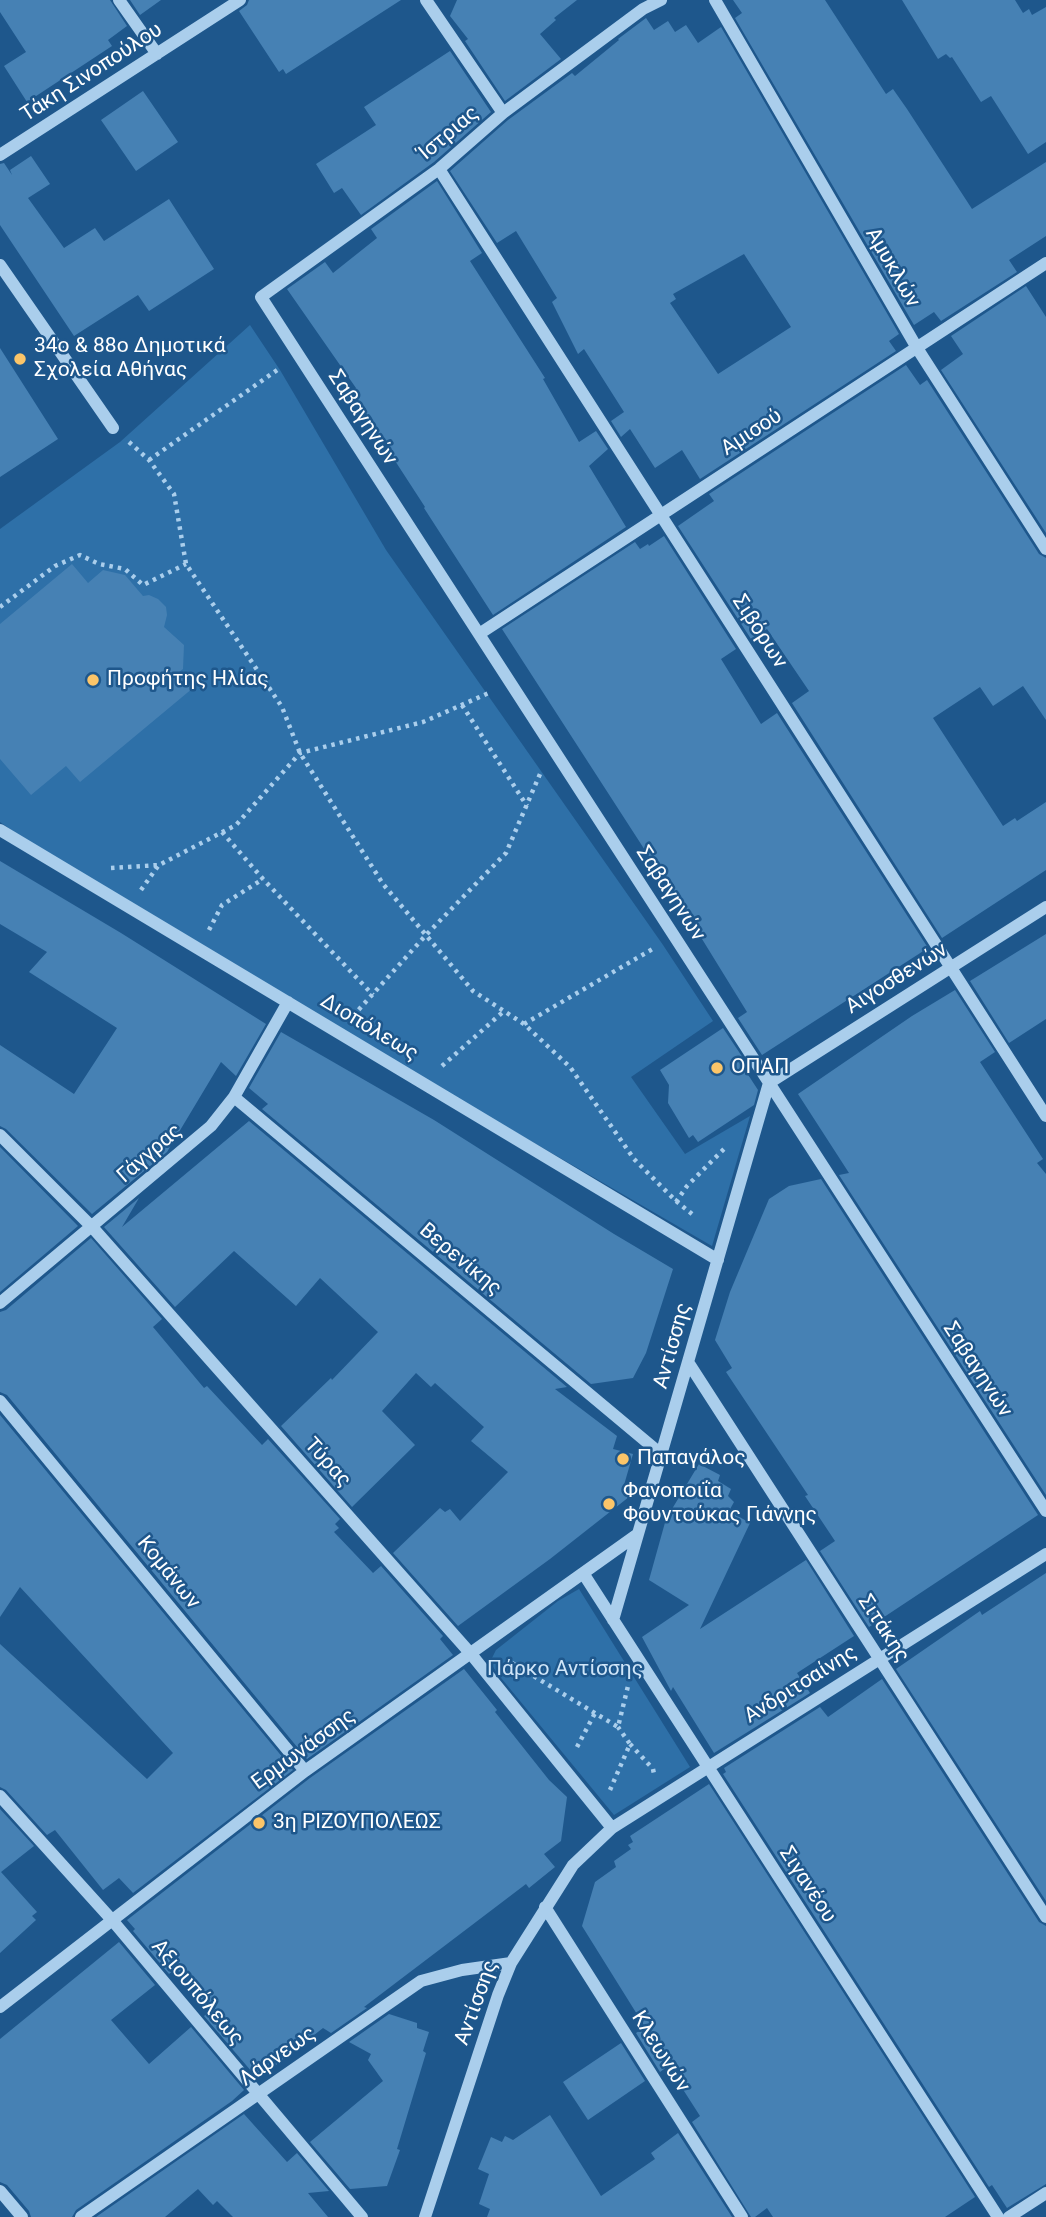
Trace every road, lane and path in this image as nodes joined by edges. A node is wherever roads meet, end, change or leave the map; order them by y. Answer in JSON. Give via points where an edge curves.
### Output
{"nodes":[{"id":1,"x":119,"y":0,"type":"edge"},
{"id":2,"x":240,"y":0,"type":"edge"},
{"id":3,"x":426,"y":0,"type":"edge"},
{"id":4,"x":661,"y":0,"type":"edge"},
{"id":5,"x":715,"y":0,"type":"edge"},
{"id":6,"x":157,"y":54,"type":"junction"},
{"id":7,"x":503,"y":113,"type":"junction"},
{"id":8,"x":0,"y":155,"type":"edge"},
{"id":9,"x":439,"y":169,"type":"junction"},
{"id":10,"x":1046,"y":263,"type":"edge"},
{"id":11,"x":0,"y":265,"type":"edge"},
{"id":12,"x":261,"y":297,"type":"joint"},
{"id":13,"x":917,"y":348,"type":"junction"},
{"id":14,"x":278,"y":358,"type":"dead end"},
{"id":15,"x":113,"y":428,"type":"joint"},
{"id":16,"x":149,"y":460,"type":"junction"},
{"id":17,"x":661,"y":515,"type":"junction"},
{"id":18,"x":1046,"y":549,"type":"edge"},
{"id":19,"x":186,"y":564,"type":"junction"},
{"id":20,"x":0,"y":607,"type":"edge"},
{"id":21,"x":479,"y":634,"type":"junction"},
{"id":22,"x":511,"y":684,"type":"junction"},
{"id":23,"x":462,"y":705,"type":"junction"},
{"id":24,"x":552,"y":747,"type":"junction"},
{"id":25,"x":300,"y":753,"type":"junction"},
{"id":26,"x":527,"y":806,"type":"junction"},
{"id":27,"x":0,"y":830,"type":"edge"},
{"id":28,"x":222,"y":832,"type":"junction"},
{"id":29,"x":70,"y":870,"type":"junction"},
{"id":30,"x":263,"y":880,"type":"junction"},
{"id":31,"x":1046,"y":907,"type":"edge"},
{"id":32,"x":426,"y":936,"type":"junction"},
{"id":33,"x":674,"y":936,"type":"junction"},
{"id":34,"x":198,"y":948,"type":"junction"},
{"id":35,"x":950,"y":968,"type":"junction"},
{"id":36,"x":373,"y":995,"type":"junction"},
{"id":37,"x":288,"y":1002,"type":"junction"},
{"id":38,"x":504,"y":1012,"type":"junction"},
{"id":39,"x":524,"y":1024,"type":"junction"},
{"id":40,"x":339,"y":1032,"type":"junction"},
{"id":41,"x":423,"y":1083,"type":"junction"},
{"id":42,"x":769,"y":1083,"type":"junction"},
{"id":43,"x":234,"y":1097,"type":"junction"},
{"id":44,"x":1046,"y":1116,"type":"edge"},
{"id":45,"x":0,"y":1135,"type":"edge"},
{"id":46,"x":729,"y":1143,"type":"dead end"},
{"id":47,"x":676,"y":1201,"type":"junction"},
{"id":48,"x":93,"y":1228,"type":"junction"},
{"id":49,"x":666,"y":1229,"type":"junction"},
{"id":50,"x":725,"y":1234,"type":"junction"},
{"id":51,"x":718,"y":1260,"type":"junction"},
{"id":52,"x":0,"y":1303,"type":"edge"},
{"id":53,"x":688,"y":1362,"type":"junction"},
{"id":54,"x":0,"y":1401,"type":"edge"},
{"id":55,"x":661,"y":1454,"type":"junction"},
{"id":56,"x":1046,"y":1511,"type":"edge"},
{"id":57,"x":638,"y":1534,"type":"junction"},
{"id":58,"x":1046,"y":1554,"type":"edge"},
{"id":59,"x":583,"y":1573,"type":"junction"},
{"id":60,"x":613,"y":1620,"type":"junction"},
{"id":61,"x":482,"y":1645,"type":"junction"},
{"id":62,"x":471,"y":1654,"type":"junction"},
{"id":63,"x":635,"y":1654,"type":"junction"},
{"id":64,"x":880,"y":1659,"type":"junction"},
{"id":65,"x":595,"y":1713,"type":"junction"},
{"id":66,"x":618,"y":1727,"type":"junction"},
{"id":67,"x":630,"y":1744,"type":"junction"},
{"id":68,"x":708,"y":1767,"type":"junction"},
{"id":69,"x":565,"y":1769,"type":"junction"},
{"id":70,"x":305,"y":1771,"type":"junction"},
{"id":71,"x":0,"y":1796,"type":"edge"},
{"id":72,"x":657,"y":1799,"type":"junction"},
{"id":73,"x":600,"y":1813,"type":"junction"},
{"id":74,"x":612,"y":1828,"type":"junction"},
{"id":75,"x":545,"y":1907,"type":"junction"},
{"id":76,"x":1046,"y":1917,"type":"edge"},
{"id":77,"x":112,"y":1920,"type":"junction"},
{"id":78,"x":511,"y":1963,"type":"junction"},
{"id":79,"x":0,"y":2007,"type":"edge"},
{"id":80,"x":257,"y":2095,"type":"junction"},
{"id":81,"x":0,"y":2191,"type":"edge"},
{"id":82,"x":1046,"y":2193,"type":"edge"},
{"id":83,"x":22,"y":2217,"type":"edge"},
{"id":84,"x":81,"y":2217,"type":"edge"},
{"id":85,"x":362,"y":2217,"type":"edge"},
{"id":86,"x":425,"y":2217,"type":"edge"},
{"id":87,"x":742,"y":2217,"type":"edge"},
{"id":88,"x":998,"y":2217,"type":"edge"},
{"id":89,"x":1009,"y":2217,"type":"edge"}],
"edges":[{"from":1,"to":6,"type":"street"},
{"from":2,"to":6,"type":"street","name":"Τάκη Σινοπούλου"},
{"from":3,"to":7,"type":"street"},
{"from":4,"to":7,"type":"street","name":"Ίστριας"},
{"from":5,"to":13,"type":"street","name":"Αμυκλών"},
{"from":6,"to":8,"type":"street","name":"Τάκη Σινοπούλου"},
{"from":7,"to":9,"type":"street","name":"Ίστριας"},
{"from":9,"to":12,"type":"street","name":"Ίστριας"},
{"from":9,"to":17,"type":"street","name":"Σιβόρων"},
{"from":10,"to":13,"type":"street","name":"Αμισού"},
{"from":11,"to":15,"type":"street"},
{"from":12,"to":21,"type":"street","name":"Σαβαγηνών"},
{"from":13,"to":17,"type":"street","name":"Αμισού"},
{"from":13,"to":18,"type":"street","name":"Αμυκλών"},
{"from":14,"to":16,"type":"path","via":[[280,370]]},
{"from":15,"to":16,"type":"path"},
{"from":16,"to":19,"type":"path","via":[[173,494]]},
{"from":17,"to":21,"type":"street","name":"Αμισού"},
{"from":17,"to":35,"type":"street","name":"Σιβόρων"},
{"from":19,"to":20,"type":"path","via":[[144,585],[125,569],[80,555],[55,566]]},
{"from":19,"to":25,"type":"path","via":[[282,707]]},
{"from":21,"to":22,"type":"street","name":"Σαβαγηνών"},
{"from":22,"to":23,"type":"path"},
{"from":22,"to":24,"type":"street","name":"Σαβαγηνών"},
{"from":23,"to":25,"type":"path","via":[[423,722]]},
{"from":23,"to":26,"type":"path"},
{"from":24,"to":26,"type":"path"},
{"from":24,"to":33,"type":"street","name":"Σαβαγηνών"},
{"from":25,"to":28,"type":"path","via":[[236,825]]},
{"from":25,"to":32,"type":"path","via":[[383,884]]},
{"from":26,"to":32,"type":"path","via":[[506,853]]},
{"from":27,"to":29,"type":"street","name":"Διοπόλεως"},
{"from":28,"to":29,"type":"path","via":[[159,865]]},
{"from":28,"to":30,"type":"path"},
{"from":29,"to":34,"type":"street","name":"Διοπόλεως"},
{"from":30,"to":34,"type":"path","via":[[222,905]]},
{"from":30,"to":36,"type":"path"},
{"from":31,"to":35,"type":"street","name":"Αιγοσθενών"},
{"from":32,"to":36,"type":"path"},
{"from":32,"to":38,"type":"path","via":[[473,991]]},
{"from":33,"to":39,"type":"path"},
{"from":33,"to":42,"type":"street","name":"Σαβαγηνών"},
{"from":34,"to":37,"type":"street","name":"Διοπόλεως"},
{"from":35,"to":42,"type":"street","name":"Αιγοσθενών"},
{"from":35,"to":44,"type":"street","name":"Σιβόρων"},
{"from":36,"to":40,"type":"path"},
{"from":37,"to":40,"type":"street","name":"Διοπόλεως"},
{"from":37,"to":43,"type":"street","name":"Γάγγρας"},
{"from":38,"to":39,"type":"path"},
{"from":38,"to":41,"type":"path"},
{"from":39,"to":47,"type":"path","via":[[570,1067],[634,1159]]},
{"from":40,"to":41,"type":"street","name":"Διοπόλεως"},
{"from":41,"to":49,"type":"street","name":"Διοπόλεως"},
{"from":42,"to":50,"type":"street","name":"Αντίσσης"},
{"from":42,"to":56,"type":"street","name":"Σαβαγηνών"},
{"from":43,"to":48,"type":"street","name":"Γάγγρας","via":[[211,1126]]},
{"from":43,"to":55,"type":"street","name":"Βερενίκης"},
{"from":45,"to":48,"type":"street","name":"Τύρας"},
{"from":46,"to":47,"type":"path"},
{"from":47,"to":49,"type":"path"},
{"from":47,"to":50,"type":"path"},
{"from":48,"to":52,"type":"street","name":"Γάγγρας"},
{"from":48,"to":62,"type":"street","name":"Τύρας"},
{"from":49,"to":51,"type":"street","name":"Διοπόλεως"},
{"from":50,"to":51,"type":"street","name":"Αντίσσης"},
{"from":51,"to":53,"type":"street","name":"Αντίσσης"},
{"from":53,"to":55,"type":"street","name":"Αντίσσης"},
{"from":53,"to":64,"type":"street","name":"Σιτάκης"},
{"from":54,"to":70,"type":"street","name":"Κομάνων"},
{"from":55,"to":57,"type":"street","name":"Αντίσσης"},
{"from":57,"to":59,"type":"street","name":"Ερμωνάσσης"},
{"from":57,"to":60,"type":"street","name":"Αντίσσης"},
{"from":58,"to":64,"type":"street","name":"Ανδριτσαίνης"},
{"from":59,"to":60,"type":"street","name":"Σιγανέου"},
{"from":59,"to":61,"type":"street","name":"Ερμωνάσσης"},
{"from":60,"to":63,"type":"street","name":"Σιγανέου"},
{"from":61,"to":62,"type":"street","name":"Ερμωνάσσης"},
{"from":61,"to":65,"type":"path"},
{"from":62,"to":69,"type":"street","name":"Τύρας"},
{"from":62,"to":70,"type":"street","name":"Ερμωνάσσης"},
{"from":63,"to":66,"type":"path"},
{"from":63,"to":68,"type":"street","name":"Σιγανέου"},
{"from":64,"to":68,"type":"street","name":"Ανδριτσαίνης"},
{"from":64,"to":76,"type":"street","name":"Σιτάκης"},
{"from":65,"to":66,"type":"path"},
{"from":65,"to":69,"type":"path"},
{"from":66,"to":67,"type":"path"},
{"from":67,"to":72,"type":"path","via":[[653,1769]]},
{"from":67,"to":73,"type":"path"},
{"from":68,"to":72,"type":"street","name":"Ανδριτσαίνης"},
{"from":68,"to":88,"type":"street","name":"Σιγανέου"},
{"from":69,"to":73,"type":"street","name":"Τύρας"},
{"from":70,"to":77,"type":"street","name":"Ερμωνάσσης"},
{"from":71,"to":77,"type":"street","name":"Αξιουπόλεως"},
{"from":72,"to":74,"type":"street","name":"Ανδριτσαίνης"},
{"from":73,"to":74,"type":"street","name":"Τύρας"},
{"from":74,"to":75,"type":"street","name":"Αντίσσης","via":[[573,1865]]},
{"from":75,"to":78,"type":"street","name":"Αντίσσης"},
{"from":75,"to":87,"type":"street","name":"Κλεωνών"},
{"from":77,"to":79,"type":"street","name":"Ερμωνάσσης"},
{"from":77,"to":80,"type":"street","name":"Αξιουπόλεως"},
{"from":78,"to":80,"type":"street","name":"Λάρνεως","via":[[421,1981]]},
{"from":78,"to":86,"type":"street","name":"Αντίσσης"},
{"from":80,"to":84,"type":"street","name":"Λάρνεως"},
{"from":80,"to":85,"type":"street","name":"Αξιουπόλεως"},
{"from":81,"to":83,"type":"street"},
{"from":82,"to":89,"type":"street"}]}
